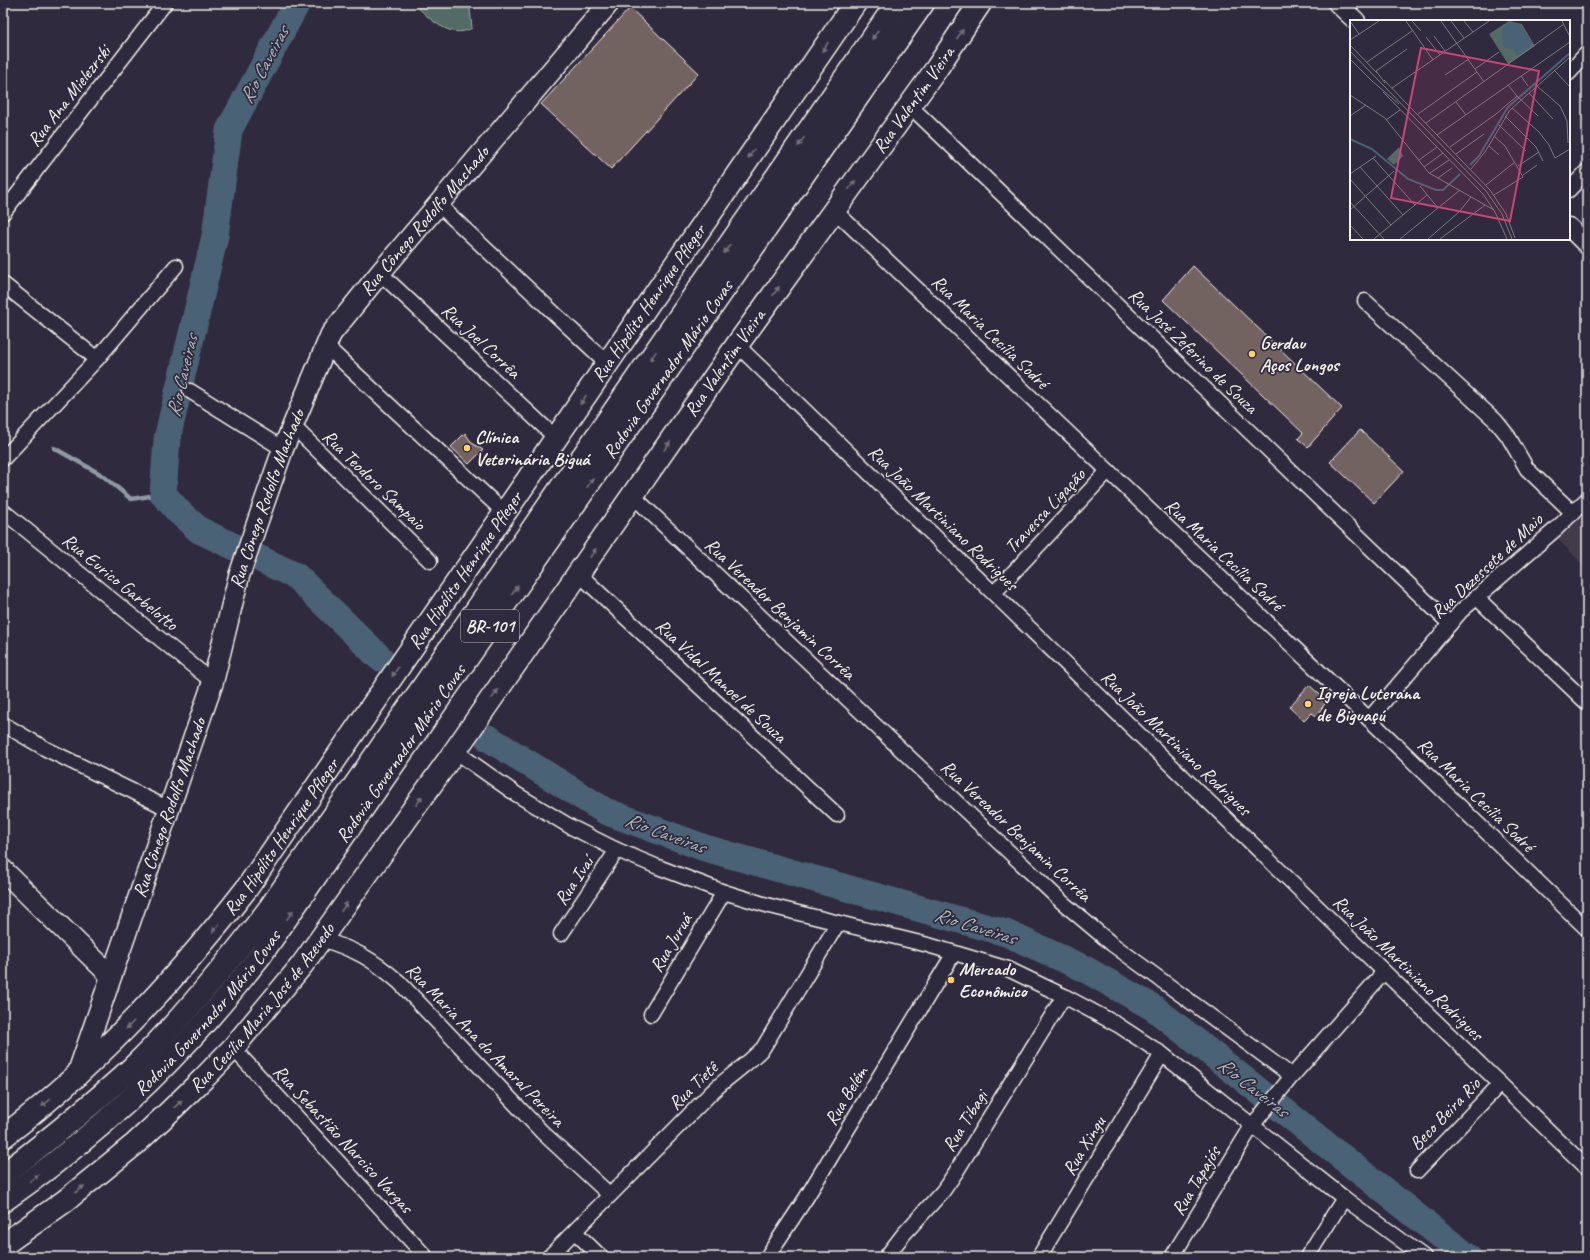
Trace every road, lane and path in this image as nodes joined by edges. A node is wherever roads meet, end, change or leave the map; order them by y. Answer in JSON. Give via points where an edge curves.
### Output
{"nodes":[{"id":1,"x":165,"y":3,"type":"edge"},
{"id":2,"x":609,"y":3,"type":"edge"},
{"id":3,"x":855,"y":3,"type":"edge"},
{"id":4,"x":897,"y":3,"type":"edge"},
{"id":5,"x":923,"y":3,"type":"edge"},
{"id":6,"x":980,"y":3,"type":"edge"},
{"id":7,"x":1337,"y":3,"type":"edge"},
{"id":8,"x":1355,"y":20,"type":"edge"},
{"id":9,"x":1587,"y":53,"type":"edge"},
{"id":10,"x":1570,"y":72,"type":"edge"},
{"id":11,"x":910,"y":106,"type":"junction"},
{"id":12,"x":1587,"y":171,"type":"edge"},
{"id":13,"x":1570,"y":189,"type":"edge"},
{"id":14,"x":438,"y":204,"type":"junction"},
{"id":15,"x":834,"y":210,"type":"junction"},
{"id":16,"x":3,"y":213,"type":"edge"},
{"id":17,"x":1570,"y":228,"type":"edge"},
{"id":18,"x":1587,"y":244,"type":"edge"},
{"id":19,"x":176,"y":266,"type":"dead end"},
{"id":20,"x":380,"y":273,"type":"junction"},
{"id":21,"x":3,"y":284,"type":"edge"},
{"id":22,"x":1365,"y":301,"type":"dead end"},
{"id":23,"x":737,"y":345,"type":"junction"},
{"id":24,"x":326,"y":346,"type":"junction"},
{"id":25,"x":97,"y":359,"type":"junction"},
{"id":26,"x":607,"y":363,"type":"junction"},
{"id":27,"x":190,"y":391,"type":"dead end"},
{"id":28,"x":293,"y":426,"type":"junction"},
{"id":29,"x":556,"y":438,"type":"junction"},
{"id":30,"x":283,"y":449,"type":"junction"},
{"id":31,"x":3,"y":459,"type":"edge"},
{"id":32,"x":1108,"y":471,"type":"junction"},
{"id":33,"x":633,"y":496,"type":"junction"},
{"id":34,"x":1587,"y":499,"type":"edge"},
{"id":35,"x":3,"y":511,"type":"edge"},
{"id":36,"x":504,"y":513,"type":"junction"},
{"id":37,"x":1573,"y":513,"type":"junction"},
{"id":38,"x":430,"y":561,"type":"dead end"},
{"id":39,"x":579,"y":574,"type":"junction"},
{"id":40,"x":994,"y":594,"type":"junction"},
{"id":41,"x":1476,"y":597,"type":"junction"},
{"id":42,"x":1450,"y":624,"type":"junction"},
{"id":43,"x":213,"y":682,"type":"junction"},
{"id":44,"x":1587,"y":703,"type":"edge"},
{"id":45,"x":1369,"y":719,"type":"junction"},
{"id":46,"x":3,"y":724,"type":"edge"},
{"id":47,"x":472,"y":726,"type":"joint"},
{"id":48,"x":455,"y":751,"type":"junction"},
{"id":49,"x":169,"y":809,"type":"junction"},
{"id":50,"x":837,"y":815,"type":"dead end"},
{"id":51,"x":618,"y":850,"type":"junction"},
{"id":52,"x":3,"y":870,"type":"edge"},
{"id":53,"x":724,"y":892,"type":"junction"},
{"id":54,"x":838,"y":923,"type":"junction"},
{"id":55,"x":1587,"y":929,"type":"edge"},
{"id":56,"x":561,"y":934,"type":"dead end"},
{"id":57,"x":321,"y":939,"type":"junction"},
{"id":58,"x":954,"y":953,"type":"junction"},
{"id":59,"x":1384,"y":972,"type":"junction"},
{"id":60,"x":112,"y":976,"type":"junction"},
{"id":61,"x":1064,"y":996,"type":"junction"},
{"id":62,"x":651,"y":1014,"type":"dead end"},
{"id":63,"x":233,"y":1048,"type":"junction"},
{"id":64,"x":1162,"y":1054,"type":"junction"},
{"id":65,"x":76,"y":1078,"type":"junction"},
{"id":66,"x":1289,"y":1079,"type":"junction"},
{"id":67,"x":1500,"y":1084,"type":"junction"},
{"id":68,"x":1252,"y":1126,"type":"junction"},
{"id":69,"x":3,"y":1137,"type":"edge"},
{"id":70,"x":1587,"y":1168,"type":"edge"},
{"id":71,"x":1416,"y":1171,"type":"dead end"},
{"id":72,"x":3,"y":1175,"type":"edge"},
{"id":73,"x":610,"y":1195,"type":"junction"},
{"id":74,"x":1344,"y":1198,"type":"junction"},
{"id":75,"x":3,"y":1201,"type":"edge"},
{"id":76,"x":575,"y":1232,"type":"junction"},
{"id":77,"x":3,"y":1245,"type":"edge"},
{"id":78,"x":426,"y":1257,"type":"edge"},
{"id":79,"x":549,"y":1257,"type":"edge"},
{"id":80,"x":602,"y":1257,"type":"edge"},
{"id":81,"x":767,"y":1257,"type":"edge"},
{"id":82,"x":886,"y":1257,"type":"edge"},
{"id":83,"x":1039,"y":1257,"type":"edge"},
{"id":84,"x":1172,"y":1257,"type":"edge"},
{"id":85,"x":1308,"y":1257,"type":"edge"},
{"id":86,"x":1424,"y":1257,"type":"edge"}],
"edges":[{"from":1,"to":16,"type":"street","name":"Rua Ana Mielezrski"},
{"from":2,"to":14,"type":"main road","name":"Rua Cônego Rodolfo Machado"},
{"from":3,"to":26,"type":"main road","name":"Rua Hipólito Henrique Pfleger","one_way":true},
{"from":4,"to":72,"type":"main road","name":"Rodovia Governador Mário Covas","number":"BR-101","one_way":true,"via":[[242,945],[169,1030],[132,1068]]},
{"from":75,"to":5,"type":"main road","name":"Rodovia Governador Mário Covas","number":"BR-101","one_way":true,"via":[[56,1162],[143,1086],[188,1041],[260,956]]},
{"from":11,"to":6,"type":"main road","name":"Rua Valentim Vieira","one_way":true},
{"from":7,"to":8,"type":"street"},
{"from":9,"to":10,"type":"street"},
{"from":15,"to":11,"type":"main road","name":"Rua Valentim Vieira","one_way":true},
{"from":11,"to":42,"type":"street","name":"Rua José Zeferino de Souza"},
{"from":12,"to":13,"type":"street"},
{"from":14,"to":20,"type":"main road","name":"Rua Cônego Rodolfo Machado"},
{"from":14,"to":26,"type":"street"},
{"from":23,"to":15,"type":"main road","name":"Rua Valentim Vieira","one_way":true},
{"from":15,"to":32,"type":"street","name":"Rua Maria Cecília Sodré"},
{"from":17,"to":18,"type":"street"},
{"from":19,"to":25,"type":"street"},
{"from":20,"to":24,"type":"main road","name":"Rua Cônego Rodolfo Machado","via":[[337,326]]},
{"from":20,"to":29,"type":"street","name":"Rua Joel Corrêa"},
{"from":21,"to":25,"type":"street"},
{"from":22,"to":37,"type":"street","via":[[1496,421],[1527,468]]},
{"from":33,"to":23,"type":"main road","name":"Rua Valentim Vieira","one_way":true},
{"from":23,"to":40,"type":"street","name":"Rua João Martiniano Rodrigues"},
{"from":24,"to":28,"type":"main road","name":"Rua Cônego Rodolfo Machado"},
{"from":24,"to":36,"type":"street"},
{"from":25,"to":31,"type":"street"},
{"from":26,"to":29,"type":"main road","name":"Rua Hipólito Henrique Pfleger","one_way":true},
{"from":27,"to":30,"type":"street"},
{"from":28,"to":30,"type":"main road","name":"Rua Cônego Rodolfo Machado"},
{"from":28,"to":38,"type":"street","name":"Rua Teodoro Sampaio"},
{"from":29,"to":36,"type":"main road","name":"Rua Hipólito Henrique Pfleger"},
{"from":30,"to":43,"type":"main road","name":"Rua Cônego Rodolfo Machado","via":[[239,576]]},
{"from":32,"to":40,"type":"street","name":"Travessa Ligação"},
{"from":32,"to":45,"type":"street","name":"Rua Maria Cecília Sodré"},
{"from":39,"to":33,"type":"main road","name":"Rua Valentim Vieira","one_way":true},
{"from":33,"to":66,"type":"street","name":"Rua Vereador Benjamin Corrêa","via":[[1062,902],[1112,944]]},
{"from":34,"to":37,"type":"street","name":"Rua Dezessete de Maio"},
{"from":35,"to":43,"type":"street","name":"Rua Eurico Garbelotto"},
{"from":36,"to":65,"type":"main road","name":"Rua Hipólito Henrique Pfleger","one_way":true,"via":[[242,894],[152,1002]]},
{"from":37,"to":41,"type":"street","name":"Rua Dezessete de Maio"},
{"from":47,"to":39,"type":"main road","name":"Rua Valentim Vieira","one_way":true},
{"from":39,"to":50,"type":"street","name":"Rua Vidal Manoel de Souza"},
{"from":40,"to":59,"type":"street","name":"Rua João Martiniano Rodrigues"},
{"from":41,"to":42,"type":"street","name":"Rua Dezessete de Maio"},
{"from":41,"to":44,"type":"street"},
{"from":42,"to":45,"type":"street","name":"Rua Dezessete de Maio"},
{"from":43,"to":49,"type":"main road","name":"Rua Cônego Rodolfo Machado"},
{"from":45,"to":55,"type":"street","name":"Rua Maria Cecília Sodré"},
{"from":46,"to":49,"type":"street","via":[[46,749]]},
{"from":47,"to":48,"type":"main road","name":"Rua Cecília Maria José de Azevedo"},
{"from":48,"to":51,"type":"street","via":[[548,814]]},
{"from":57,"to":48,"type":"main road","name":"Rua Cecília Maria José de Azevedo","one_way":true},
{"from":49,"to":60,"type":"main road","name":"Rua Cônego Rodolfo Machado"},
{"from":51,"to":53,"type":"street"},
{"from":51,"to":56,"type":"street","name":"Rua Ivaí"},
{"from":52,"to":60,"type":"main road"},
{"from":53,"to":54,"type":"street"},
{"from":53,"to":62,"type":"street","name":"Rua Juruá"},
{"from":54,"to":58,"type":"street"},
{"from":54,"to":73,"type":"street","name":"Rua Tietê","via":[[763,1048],[754,1058],[724,1080]]},
{"from":57,"to":63,"type":"main road","name":"Rua Cecília Maria José de Azevedo"},
{"from":57,"to":73,"type":"street","name":"Rua Maria Ana do Amaral Pereira","via":[[362,954],[399,982],[542,1132]]},
{"from":58,"to":61,"type":"street","via":[[1008,969]]},
{"from":58,"to":81,"type":"street","name":"Rua Belém","via":[[810,1192]]},
{"from":59,"to":66,"type":"street"},
{"from":59,"to":67,"type":"street","name":"Rua João Martiniano Rodrigues"},
{"from":60,"to":65,"type":"main road","name":"Rua Cônego Rodolfo Machado"},
{"from":61,"to":64,"type":"street","via":[[1134,1035]]},
{"from":61,"to":82,"type":"street","name":"Rua Tibagi","via":[[956,1172],[943,1191]]},
{"from":77,"to":63,"type":"main road","name":"Rua Cecília Maria José de Azevedo","one_way":true,"via":[[135,1144]]},
{"from":63,"to":78,"type":"street","name":"Rua Sebastião Narciso Vargas"},
{"from":64,"to":68,"type":"street"},
{"from":64,"to":83,"type":"street","name":"Rua Xingu"},
{"from":65,"to":69,"type":"main road","name":"Rua Hipólito Henrique Pfleger","one_way":true},
{"from":66,"to":68,"type":"street","name":"Rua Tapajós"},
{"from":67,"to":70,"type":"street","name":"Rua João Martiniano Rodrigues"},
{"from":67,"to":71,"type":"street","name":"Beco Beira Rio"},
{"from":68,"to":74,"type":"street"},
{"from":68,"to":84,"type":"street","name":"Rua Tapajós"},
{"from":73,"to":76,"type":"street","name":"Rua Tietê"},
{"from":74,"to":85,"type":"street"},
{"from":74,"to":86,"type":"street"},
{"from":76,"to":79,"type":"street","name":"Rua Tietê"},
{"from":76,"to":80,"type":"street"}]}
